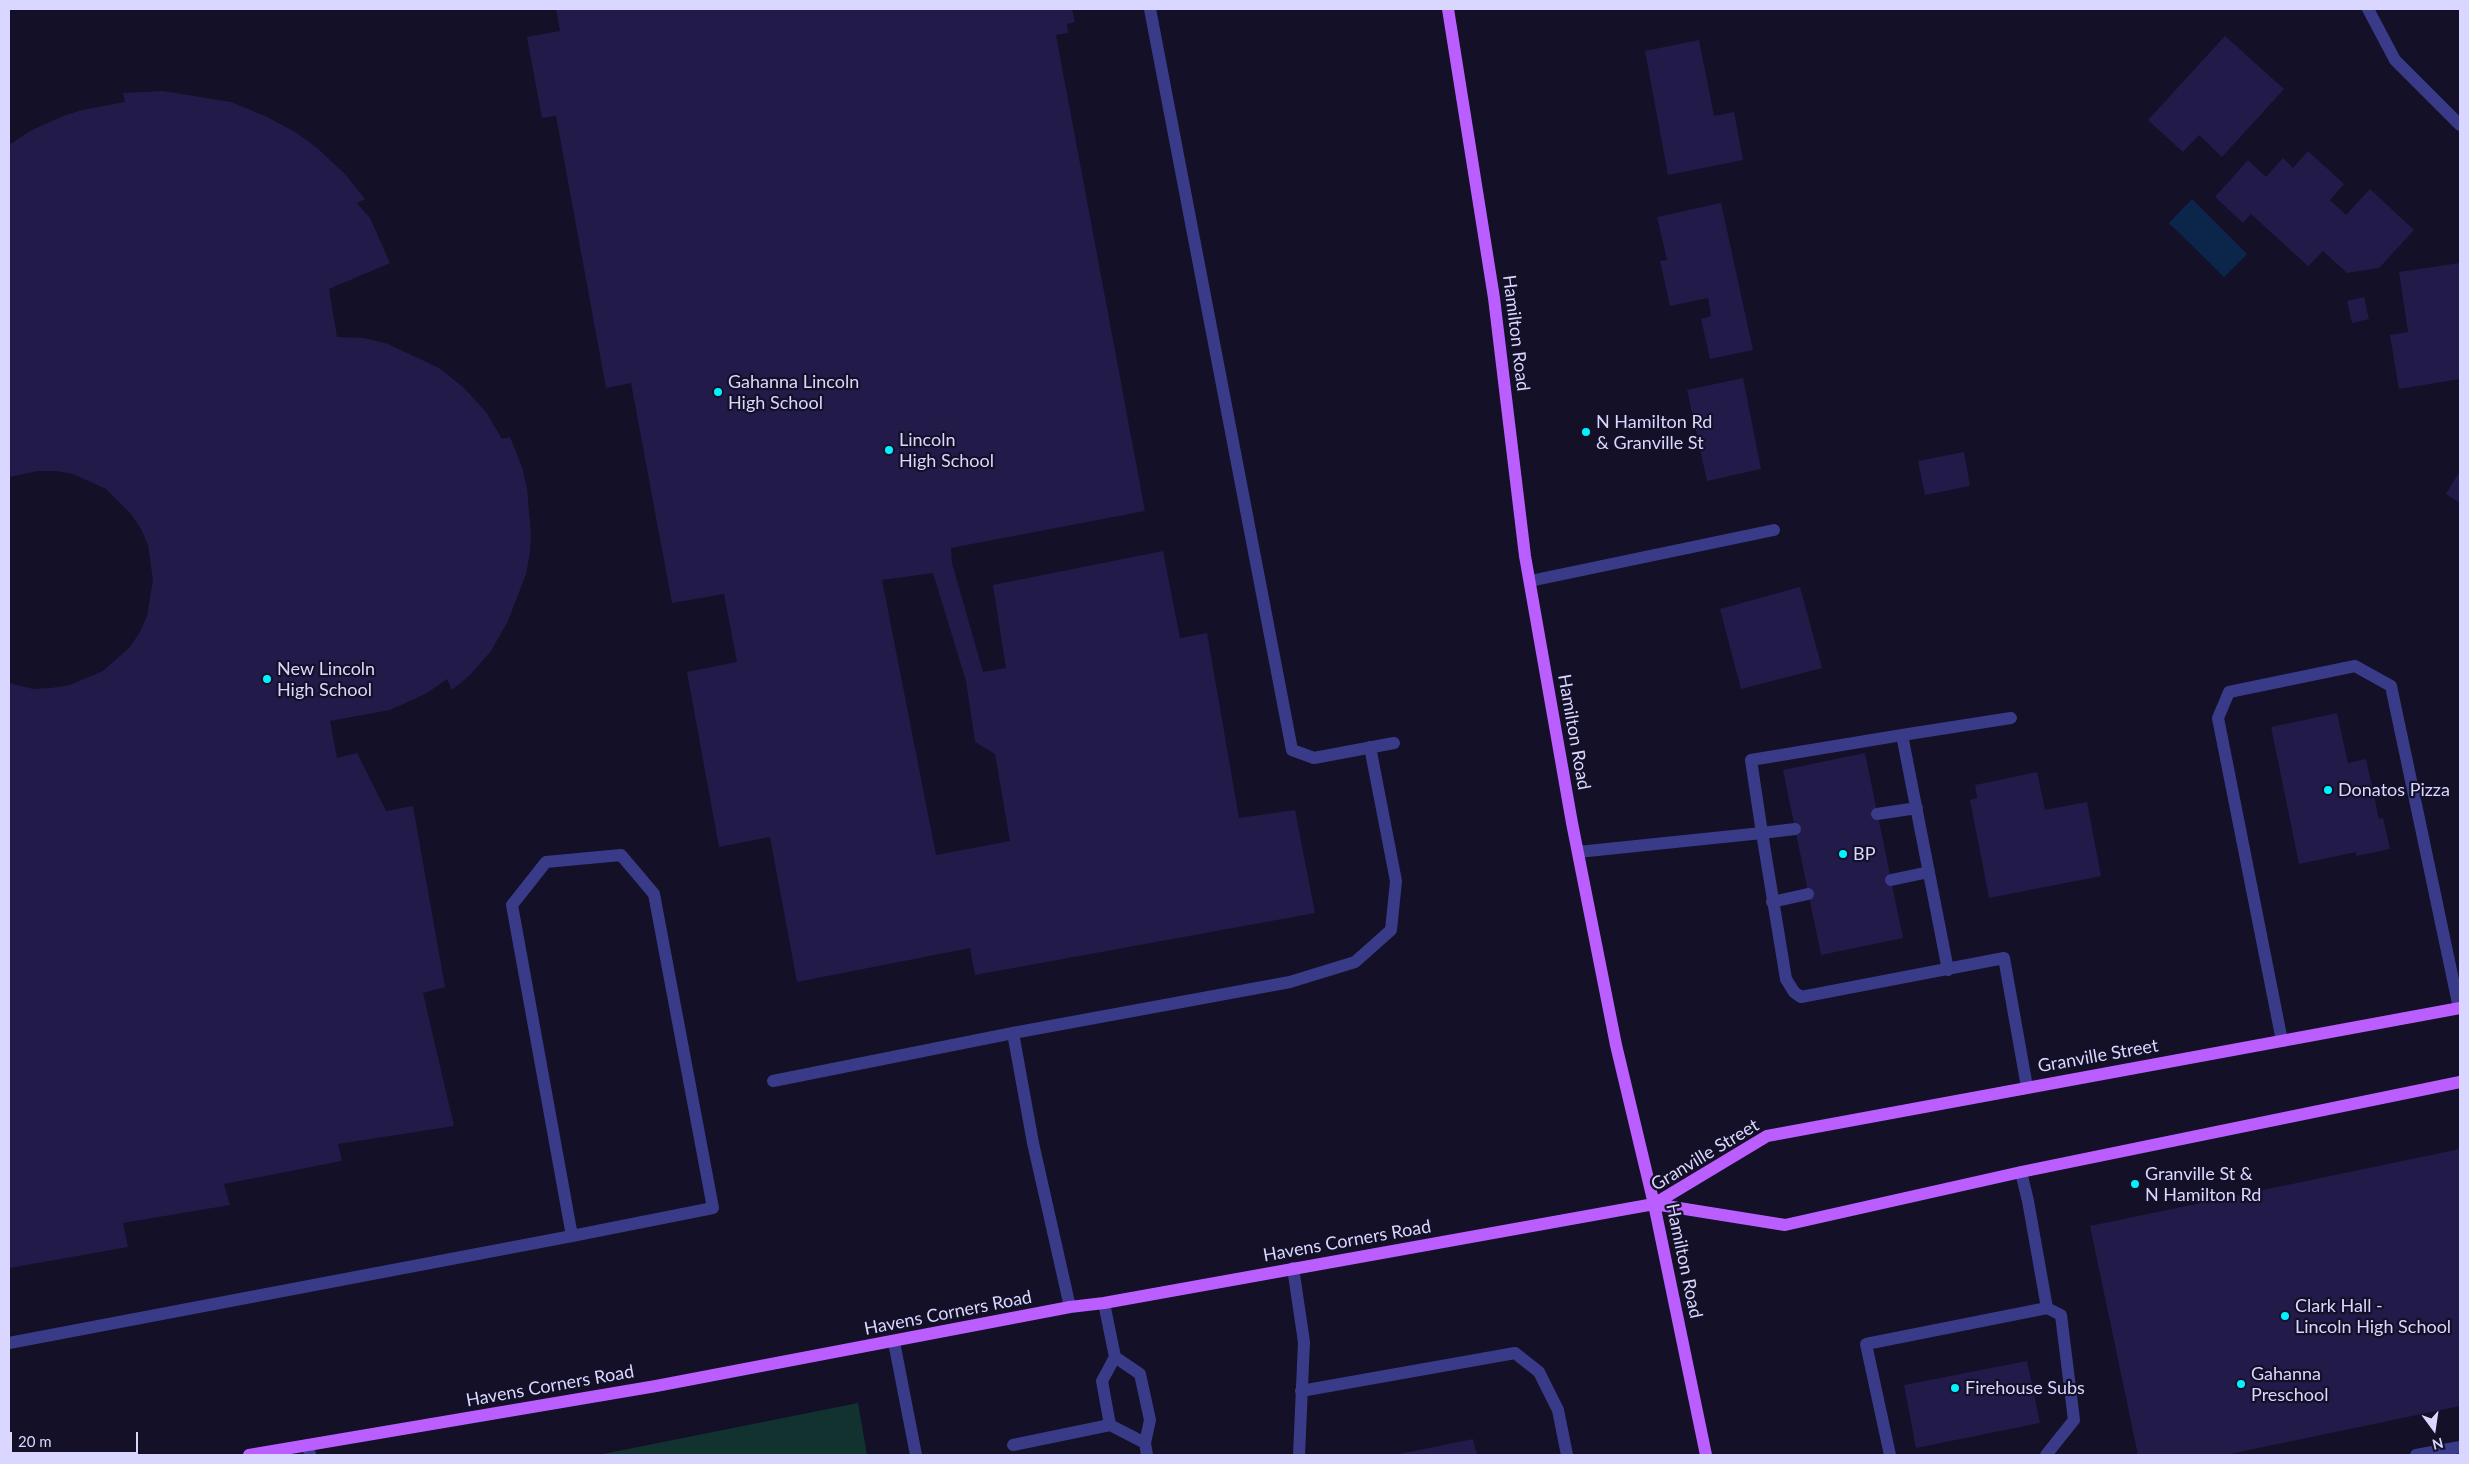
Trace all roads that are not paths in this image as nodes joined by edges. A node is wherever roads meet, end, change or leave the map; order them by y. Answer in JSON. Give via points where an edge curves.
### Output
{"nodes":[{"id":1,"x":1150,"y":9,"type":"edge"},
{"id":2,"x":1448,"y":9,"type":"edge"},
{"id":3,"x":2368,"y":9,"type":"edge"},
{"id":4,"x":2460,"y":125,"type":"edge"},
{"id":5,"x":1774,"y":530,"type":"dead end"},
{"id":6,"x":1530,"y":581,"type":"junction"},
{"id":7,"x":2011,"y":718,"type":"dead end"},
{"id":8,"x":1902,"y":735,"type":"junction"},
{"id":9,"x":1394,"y":743,"type":"dead end"},
{"id":10,"x":1370,"y":747,"type":"junction"},
{"id":11,"x":1917,"y":808,"type":"junction"},
{"id":12,"x":1877,"y":814,"type":"dead end"},
{"id":13,"x":1795,"y":829,"type":"dead end"},
{"id":14,"x":1762,"y":833,"type":"junction"},
{"id":15,"x":1578,"y":852,"type":"junction"},
{"id":16,"x":1930,"y":872,"type":"junction"},
{"id":17,"x":1891,"y":880,"type":"dead end"},
{"id":18,"x":1808,"y":894,"type":"dead end"},
{"id":19,"x":1772,"y":902,"type":"junction"},
{"id":20,"x":1948,"y":970,"type":"junction"},
{"id":21,"x":2460,"y":1008,"type":"edge"},
{"id":22,"x":1013,"y":1033,"type":"junction"},
{"id":23,"x":2282,"y":1041,"type":"junction"},
{"id":24,"x":773,"y":1081,"type":"dead end"},
{"id":25,"x":2460,"y":1082,"type":"edge"},
{"id":26,"x":2027,"y":1087,"type":"junction"},
{"id":27,"x":2021,"y":1172,"type":"junction"},
{"id":28,"x":1654,"y":1204,"type":"junction"},
{"id":29,"x":572,"y":1236,"type":"junction"},
{"id":30,"x":1293,"y":1268,"type":"junction"},
{"id":31,"x":1104,"y":1303,"type":"junction"},
{"id":32,"x":1070,"y":1307,"type":"junction"},
{"id":33,"x":2047,"y":1308,"type":"junction"},
{"id":34,"x":894,"y":1342,"type":"junction"},
{"id":35,"x":9,"y":1343,"type":"edge"},
{"id":36,"x":1115,"y":1357,"type":"junction"},
{"id":37,"x":1301,"y":1391,"type":"junction"},
{"id":38,"x":1110,"y":1425,"type":"junction"},
{"id":39,"x":1013,"y":1445,"type":"dead end"},
{"id":40,"x":2460,"y":1447,"type":"edge"},
{"id":41,"x":1146,"y":1449,"type":"edge"},
{"id":42,"x":309,"y":1450,"type":"edge"},
{"id":43,"x":249,"y":1455,"type":"edge"},
{"id":44,"x":916,"y":1455,"type":"edge"},
{"id":45,"x":1298,"y":1455,"type":"edge"},
{"id":46,"x":1567,"y":1455,"type":"edge"},
{"id":47,"x":1706,"y":1455,"type":"edge"},
{"id":48,"x":1890,"y":1455,"type":"edge"},
{"id":49,"x":2046,"y":1455,"type":"edge"},
{"id":50,"x":2416,"y":1455,"type":"edge"}],
"edges":[{"from":1,"to":10,"type":"street","via":[[1292,750],[1314,758]]},
{"from":2,"to":6,"type":"main road","name":"Hamilton Road","via":[[1494,298]]},
{"from":3,"to":4,"type":"street","via":[[2394,60]]},
{"from":5,"to":6,"type":"street"},
{"from":6,"to":15,"type":"main road","name":"Hamilton Road"},
{"from":7,"to":8,"type":"street"},
{"from":8,"to":11,"type":"street"},
{"from":8,"to":14,"type":"street","via":[[1750,760]]},
{"from":9,"to":10,"type":"street"},
{"from":10,"to":22,"type":"street","via":[[1396,881],[1391,930],[1355,962],[1290,982]]},
{"from":11,"to":12,"type":"street"},
{"from":11,"to":16,"type":"street"},
{"from":13,"to":14,"type":"street"},
{"from":14,"to":15,"type":"street"},
{"from":14,"to":19,"type":"street"},
{"from":15,"to":28,"type":"main road","name":"Hamilton Road","via":[[1616,1045]]},
{"from":16,"to":17,"type":"street"},
{"from":16,"to":20,"type":"street"},
{"from":18,"to":19,"type":"street"},
{"from":19,"to":20,"type":"street","via":[[1786,979],[1801,997]]},
{"from":20,"to":26,"type":"street","via":[[2004,958]]},
{"from":21,"to":23,"type":"main road","name":"Granville Street"},
{"from":21,"to":23,"type":"street","via":[[2391,686],[2355,666],[2229,692],[2218,718]]},
{"from":22,"to":24,"type":"street"},
{"from":22,"to":32,"type":"street","via":[[1033,1142]]},
{"from":23,"to":26,"type":"main road","name":"Granville Street"},
{"from":25,"to":27,"type":"main road","name":"Granville Street"},
{"from":26,"to":28,"type":"main road","name":"Granville Street","via":[[1767,1136]]},
{"from":27,"to":28,"type":"main road","name":"Granville Street","via":[[1785,1225]]},
{"from":27,"to":33,"type":"street"},
{"from":28,"to":30,"type":"main road","name":"Havens Corners Road"},
{"from":28,"to":47,"type":"main road","name":"Hamilton Road"},
{"from":29,"to":29,"type":"street","via":[[512,905],[546,862],[621,855],[654,894],[713,1208]]},
{"from":29,"to":35,"type":"street"},
{"from":30,"to":31,"type":"main road","name":"Havens Corners Road"},
{"from":30,"to":37,"type":"street","via":[[1304,1342]]},
{"from":31,"to":32,"type":"main road","name":"Havens Corners Road"},
{"from":31,"to":36,"type":"street"},
{"from":32,"to":34,"type":"main road","name":"Havens Corners Road"},
{"from":33,"to":48,"type":"street","via":[[1866,1344]]},
{"from":33,"to":49,"type":"street","via":[[2061,1315],[2074,1420]]},
{"from":34,"to":42,"type":"main road","name":"Havens Corners Road"},
{"from":34,"to":44,"type":"street"},
{"from":36,"to":38,"type":"street","via":[[1102,1381]]},
{"from":36,"to":41,"type":"street","via":[[1140,1374],[1150,1420]]},
{"from":37,"to":45,"type":"street"},
{"from":37,"to":46,"type":"street","via":[[1515,1353],[1539,1372],[1558,1410]]},
{"from":38,"to":39,"type":"street"},
{"from":38,"to":41,"type":"street"},
{"from":40,"to":50,"type":"street"},
{"from":42,"to":43,"type":"main road","name":"Havens Corners Road"}]}
